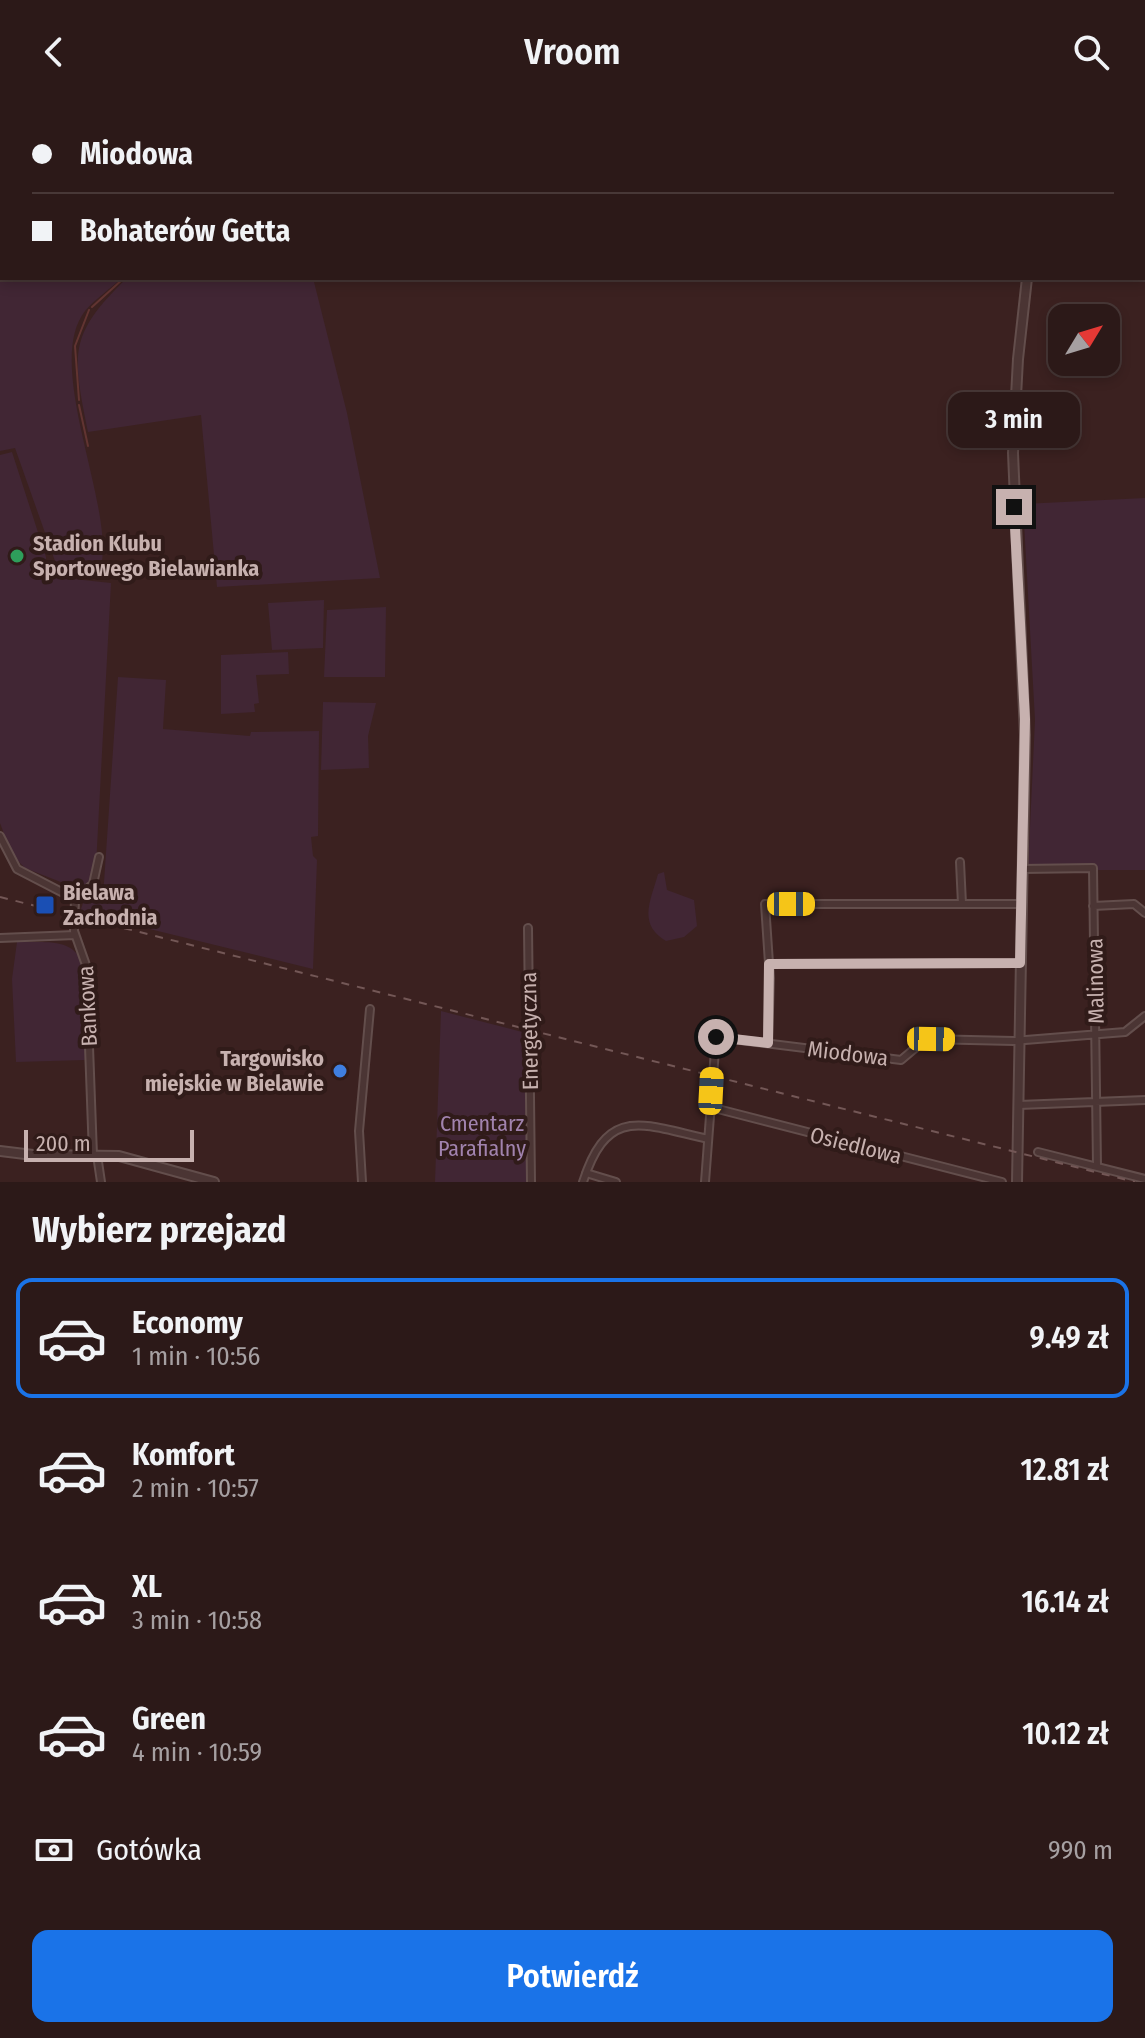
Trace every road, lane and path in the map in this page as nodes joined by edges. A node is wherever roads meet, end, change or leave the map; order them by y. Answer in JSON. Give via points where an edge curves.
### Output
{"nodes":[{"id":1,"x":1027,"y":280,"type":"edge"},
{"id":2,"x":0,"y":836,"type":"edge"},
{"id":3,"x":4,"y":857,"type":"edge"},
{"id":4,"x":99,"y":857,"type":"dead end"},
{"id":5,"x":960,"y":862,"type":"dead end"},
{"id":6,"x":1022,"y":869,"type":"junction"},
{"id":7,"x":75,"y":899,"type":"junction"},
{"id":8,"x":962,"y":904,"type":"junction"},
{"id":9,"x":1021,"y":904,"type":"junction"},
{"id":10,"x":1093,"y":906,"type":"junction"},
{"id":11,"x":1145,"y":913,"type":"edge"},
{"id":12,"x":528,"y":928,"type":"dead end"},
{"id":13,"x":75,"y":935,"type":"junction"},
{"id":14,"x":0,"y":938,"type":"edge"},
{"id":15,"x":1020,"y":963,"type":"junction"},
{"id":16,"x":769,"y":964,"type":"junction"},
{"id":17,"x":370,"y":1009,"type":"dead end"},
{"id":18,"x":1145,"y":1016,"type":"edge"},
{"id":19,"x":1096,"y":1035,"type":"junction"},
{"id":20,"x":1020,"y":1040,"type":"junction"},
{"id":21,"x":768,"y":1043,"type":"junction"},
{"id":22,"x":1145,"y":1100,"type":"edge"},
{"id":23,"x":1095,"y":1101,"type":"junction"},
{"id":24,"x":1019,"y":1105,"type":"junction"},
{"id":25,"x":710,"y":1107,"type":"junction"},
{"id":26,"x":708,"y":1139,"type":"junction"},
{"id":27,"x":0,"y":1151,"type":"edge"},
{"id":28,"x":1038,"y":1152,"type":"dead end"},
{"id":29,"x":95,"y":1155,"type":"junction"},
{"id":30,"x":1097,"y":1166,"type":"junction"},
{"id":31,"x":586,"y":1173,"type":"junction"},
{"id":32,"x":1145,"y":1179,"type":"edge"},
{"id":33,"x":101,"y":1182,"type":"edge"},
{"id":34,"x":214,"y":1182,"type":"edge"},
{"id":35,"x":362,"y":1182,"type":"edge"},
{"id":36,"x":531,"y":1182,"type":"edge"},
{"id":37,"x":583,"y":1182,"type":"edge"},
{"id":38,"x":616,"y":1182,"type":"edge"},
{"id":39,"x":705,"y":1182,"type":"edge"},
{"id":40,"x":1002,"y":1182,"type":"edge"},
{"id":41,"x":1017,"y":1182,"type":"edge"}],
"edges":[{"from":1,"to":6,"type":"street","via":[[1013,453],[1024,708]]},
{"from":2,"to":3,"type":"street"},
{"from":3,"to":7,"type":"street","via":[[23,873]]},
{"from":4,"to":7,"type":"street","via":[[93,883]]},
{"from":5,"to":8,"type":"street"},
{"from":6,"to":9,"type":"street"},
{"from":6,"to":10,"type":"street","name":"Malinowa","via":[[1093,868]]},
{"from":7,"to":13,"type":"street"},
{"from":8,"to":9,"type":"street"},
{"from":8,"to":16,"type":"street","via":[[765,904]]},
{"from":9,"to":15,"type":"street"},
{"from":10,"to":11,"type":"street","via":[[1134,904]]},
{"from":10,"to":19,"type":"street","name":"Malinowa"},
{"from":12,"to":36,"type":"street","name":"Energetyczna"},
{"from":13,"to":14,"type":"street","name":"Bankowa"},
{"from":13,"to":29,"type":"street","name":"Bankowa","via":[[86,957]]},
{"from":15,"to":16,"type":"street"},
{"from":15,"to":20,"type":"street"},
{"from":16,"to":21,"type":"street"},
{"from":17,"to":35,"type":"street","via":[[359,1131]]},
{"from":18,"to":19,"type":"street","name":"Miodowa","via":[[1127,1032]]},
{"from":19,"to":20,"type":"street","name":"Miodowa"},
{"from":19,"to":23,"type":"street","name":"Malinowa"},
{"from":20,"to":21,"type":"street","name":"Miodowa","via":[[927,1039],[901,1060]]},
{"from":20,"to":24,"type":"street"},
{"from":21,"to":25,"type":"street","name":"Miodowa","via":[[716,1037]]},
{"from":22,"to":23,"type":"street"},
{"from":23,"to":24,"type":"street"},
{"from":23,"to":30,"type":"street","name":"Malinowa"},
{"from":24,"to":41,"type":"street"},
{"from":25,"to":26,"type":"street"},
{"from":25,"to":40,"type":"street","name":"Osiedlowa"},
{"from":26,"to":31,"type":"street","via":[[644,1126],[622,1127],[600,1142]]},
{"from":26,"to":39,"type":"street"},
{"from":27,"to":29,"type":"street"},
{"from":28,"to":30,"type":"street"},
{"from":29,"to":33,"type":"street","name":"Bankowa"},
{"from":29,"to":34,"type":"street","via":[[133,1158]]},
{"from":30,"to":32,"type":"street"},
{"from":31,"to":37,"type":"street"},
{"from":31,"to":38,"type":"street"}]}
